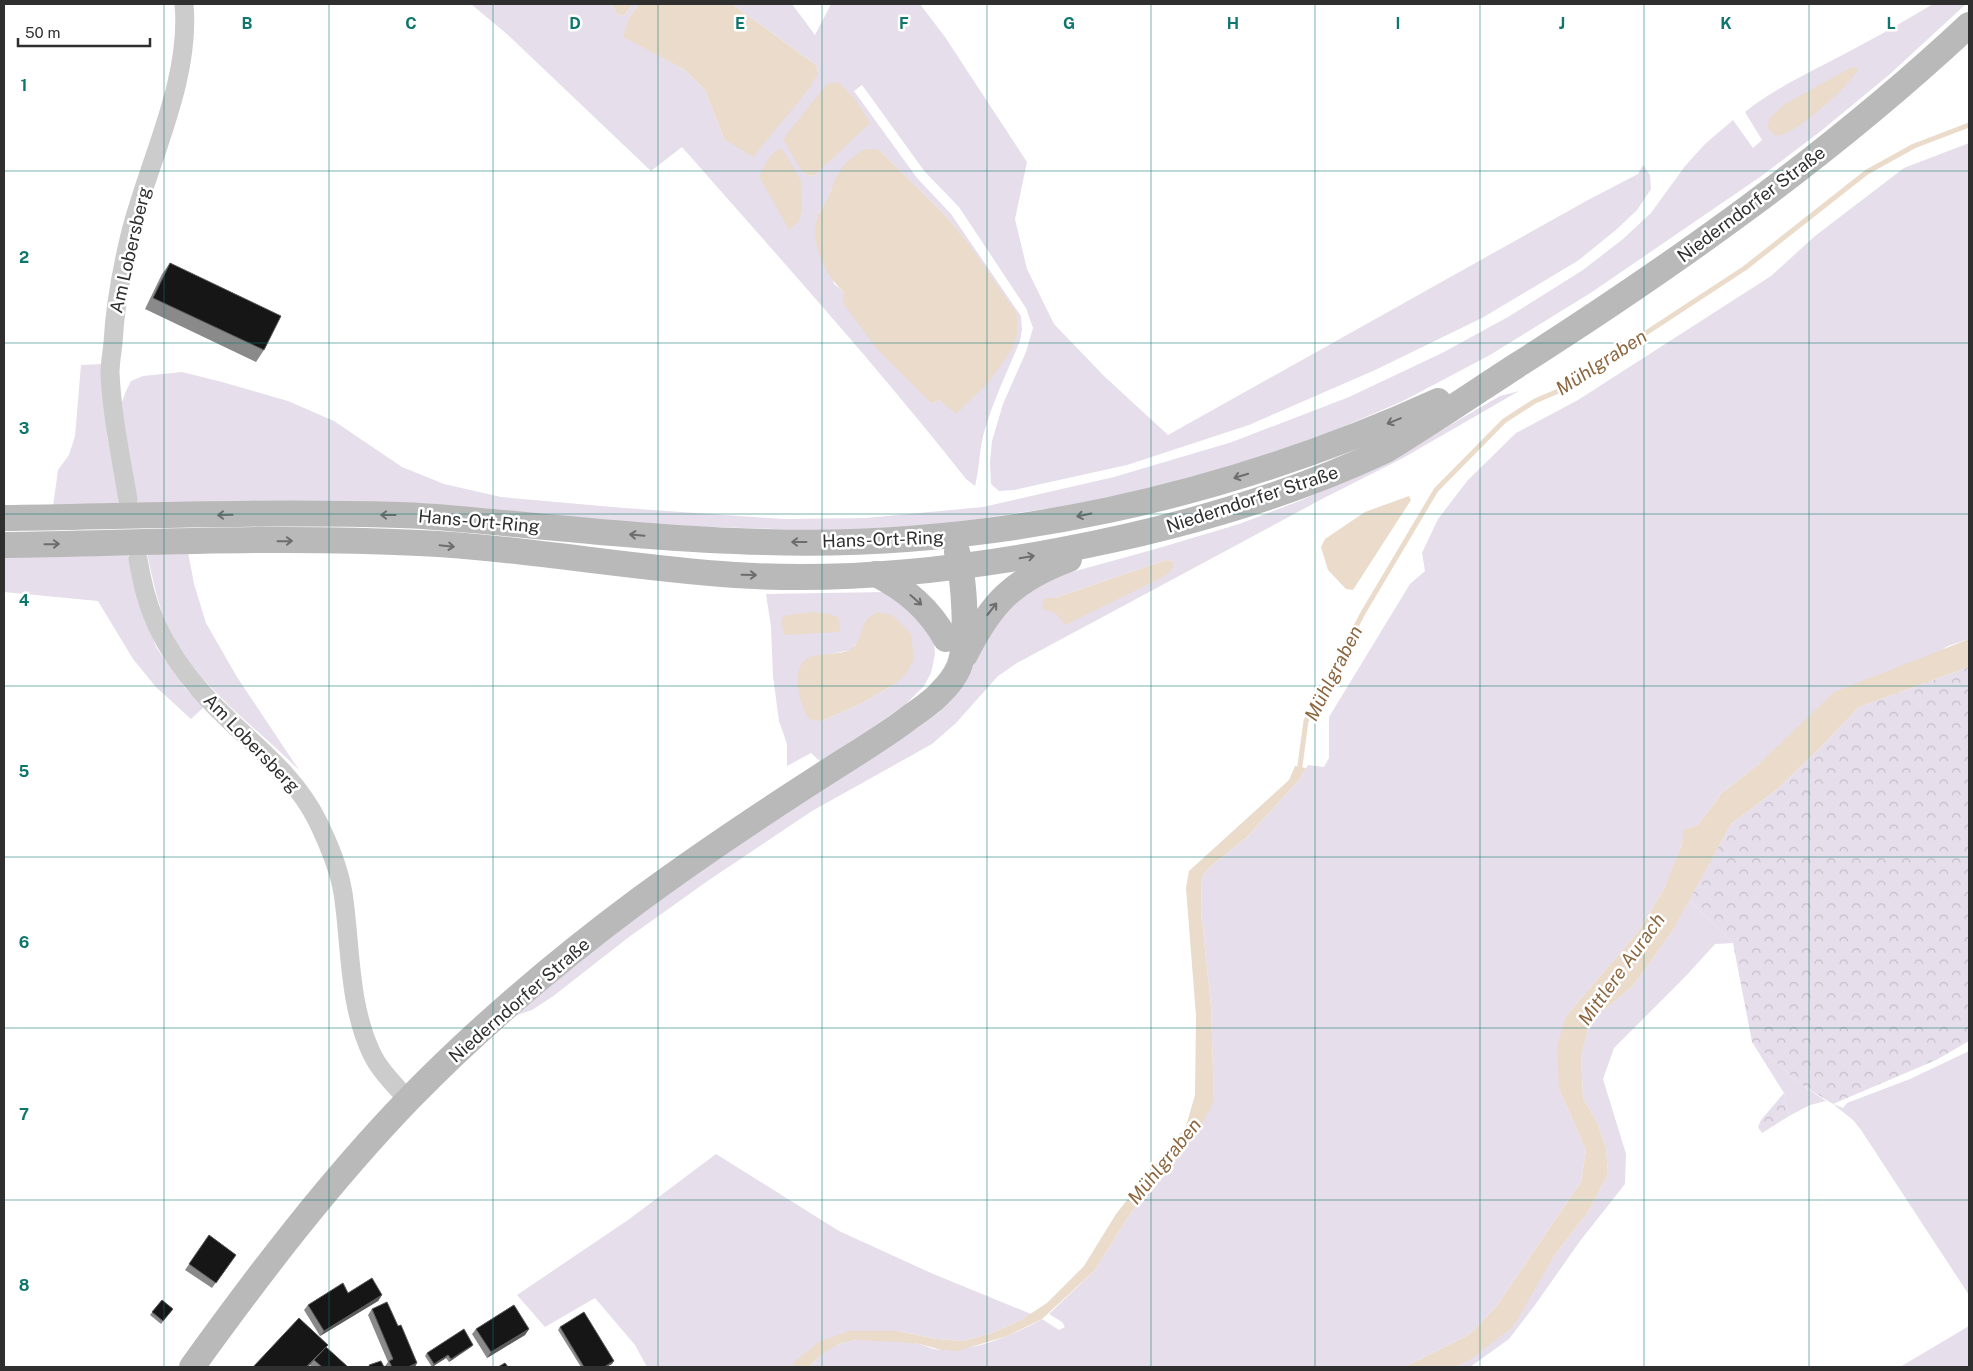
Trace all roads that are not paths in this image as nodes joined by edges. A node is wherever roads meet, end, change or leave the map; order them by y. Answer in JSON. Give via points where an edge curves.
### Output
{"nodes":[{"id":1,"x":184,"y":4,"type":"edge"},
{"id":2,"x":1969,"y":24,"type":"edge"},
{"id":3,"x":1518,"y":365,"type":"junction"},
{"id":4,"x":128,"y":500,"type":"dead end"},
{"id":5,"x":4,"y":518,"type":"edge"},
{"id":6,"x":953,"y":536,"type":"junction"},
{"id":7,"x":1123,"y":539,"type":"junction"},
{"id":8,"x":4,"y":545,"type":"edge"},
{"id":9,"x":138,"y":559,"type":"dead end"},
{"id":10,"x":954,"y":568,"type":"junction"},
{"id":11,"x":876,"y":574,"type":"junction"},
{"id":12,"x":946,"y":639,"type":"junction"},
{"id":13,"x":959,"y":667,"type":"junction"},
{"id":14,"x":918,"y":712,"type":"junction"},
{"id":15,"x":408,"y":1100,"type":"junction"},
{"id":16,"x":192,"y":1367,"type":"edge"}],
"edges":[{"from":1,"to":4,"type":"street","name":"Am Lobersberg","via":[[178,82],[138,206],[115,308],[110,372]]},
{"from":2,"to":3,"type":"main road","name":"Niederndorfer Straße","via":[[1873,110],[1766,195],[1628,293]]},
{"from":3,"to":6,"type":"main road","name":"Niederndorfer Straße","one_way":true,"via":[[1402,418],[1263,470],[1143,502],[1016,528]]},
{"from":3,"to":7,"type":"main road","name":"Niederndorfer Straße","via":[[1386,450],[1352,466],[1274,496]]},
{"from":6,"to":5,"type":"main road","name":"Hans-Ort-Ring","one_way":true,"via":[[843,542],[756,542],[402,515]]},
{"from":6,"to":10,"type":"main road","name":"Niederndorfer Straße"},
{"from":10,"to":7,"type":"main road","name":"Niederndorfer Straße","one_way":true},
{"from":13,"to":7,"type":"main road","one_way":true,"via":[[985,618],[1015,586],[1060,563]]},
{"from":8,"to":11,"type":"main road","name":"Hans-Ort-Ring","one_way":true,"via":[[314,540],[421,543],[735,575]]},
{"from":9,"to":15,"type":"street","name":"Am Lobersberg","via":[[157,626],[173,654],[195,685],[301,792],[317,820],[335,859],[343,891],[353,988],[362,1032],[372,1055]]},
{"from":10,"to":11,"type":"main road","name":"Hans-Ort-Ring"},
{"from":10,"to":12,"type":"main road","name":"Niederndorfer Straße"},
{"from":10,"to":13,"type":"main road","name":"Niederndorfer Straße","via":[[964,623]]},
{"from":11,"to":12,"type":"main road","one_way":true,"via":[[896,584],[927,610]]},
{"from":12,"to":14,"type":"main road","name":"Niederndorfer Straße","via":[[937,680]]},
{"from":13,"to":14,"type":"main road","name":"Niederndorfer Straße","via":[[940,693]]},
{"from":14,"to":15,"type":"main road","name":"Niederndorfer Straße","via":[[723,840],[639,900],[524,990]]},
{"from":15,"to":16,"type":"main road","name":"Niederndorfer Straße","via":[[318,1201]]}]}
